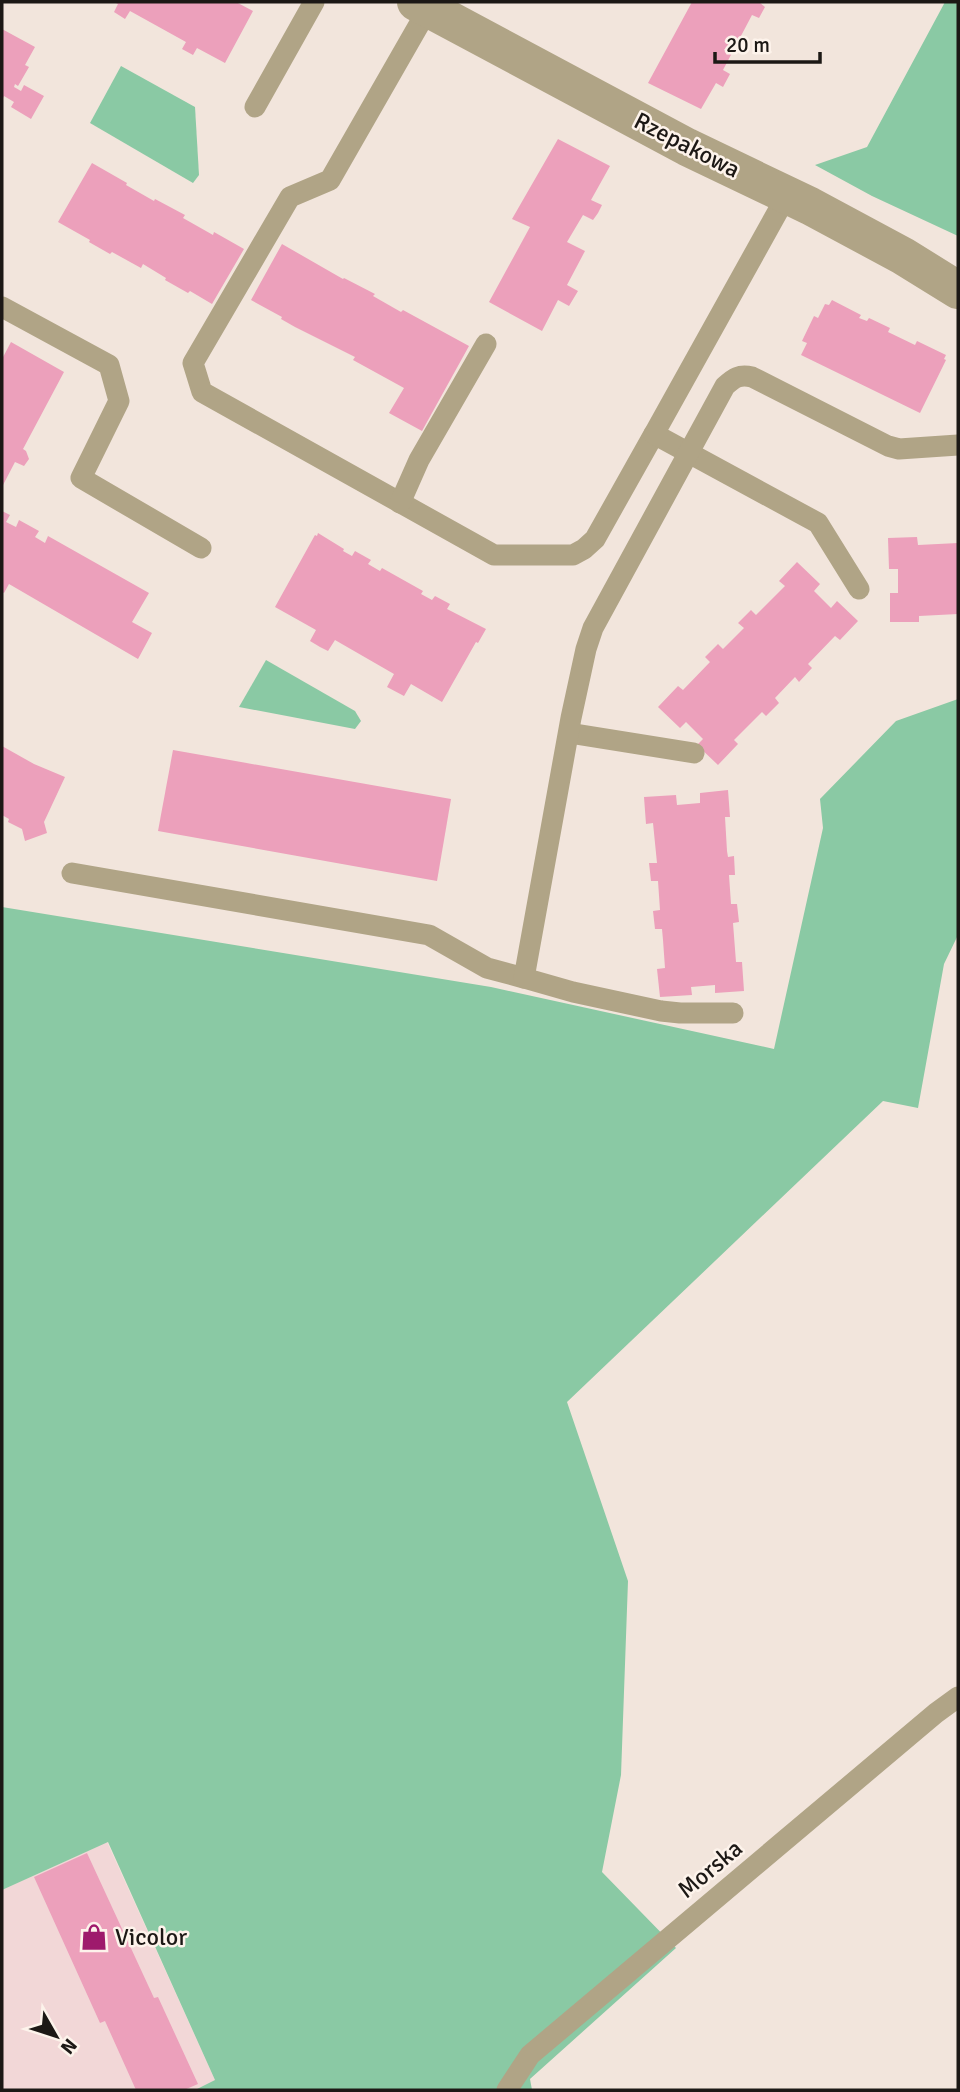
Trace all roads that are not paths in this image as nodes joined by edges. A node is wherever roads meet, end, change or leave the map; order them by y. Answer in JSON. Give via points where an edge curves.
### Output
{"nodes":[{"id":1,"x":314,"y":2,"type":"edge"},
{"id":2,"x":437,"y":8,"type":"edge"},
{"id":3,"x":255,"y":107,"type":"dead end"},
{"id":4,"x":787,"y":195,"type":"junction"},
{"id":5,"x":958,"y":290,"type":"edge"},
{"id":6,"x":2,"y":307,"type":"edge"},
{"id":7,"x":486,"y":344,"type":"dead end"},
{"id":8,"x":654,"y":434,"type":"junction"},
{"id":9,"x":958,"y":445,"type":"edge"},
{"id":10,"x":689,"y":453,"type":"junction"},
{"id":11,"x":400,"y":503,"type":"junction"},
{"id":12,"x":201,"y":548,"type":"dead end"},
{"id":13,"x":859,"y":589,"type":"dead end"},
{"id":14,"x":569,"y":733,"type":"junction"},
{"id":15,"x":694,"y":753,"type":"dead end"},
{"id":16,"x":72,"y":873,"type":"dead end"},
{"id":17,"x":524,"y":978,"type":"junction"},
{"id":18,"x":733,"y":1013,"type":"dead end"},
{"id":19,"x":958,"y":1697,"type":"edge"},
{"id":20,"x":507,"y":2090,"type":"edge"}],
"edges":[{"from":1,"to":3,"type":"lane"},
{"from":2,"to":4,"type":"street","name":"Rzepakowa","via":[[687,147]]},
{"from":2,"to":11,"type":"lane","via":[[330,180],[290,197],[193,363],[202,392]]},
{"from":4,"to":5,"type":"street","name":"Rzepakowa"},
{"from":4,"to":8,"type":"lane"},
{"from":6,"to":12,"type":"lane","via":[[109,365],[119,401],[81,478]]},
{"from":7,"to":11,"type":"lane","via":[[419,460]]},
{"from":8,"to":10,"type":"lane"},
{"from":8,"to":11,"type":"lane","via":[[595,539],[573,555],[494,555]]},
{"from":9,"to":10,"type":"lane","via":[[888,446],[743,375],[725,386]]},
{"from":10,"to":13,"type":"lane","via":[[818,523]]},
{"from":10,"to":14,"type":"lane","via":[[593,628]]},
{"from":14,"to":15,"type":"lane"},
{"from":14,"to":17,"type":"lane"},
{"from":16,"to":17,"type":"lane","via":[[429,936],[487,968]]},
{"from":17,"to":18,"type":"lane","via":[[661,1011]]},
{"from":19,"to":20,"type":"lane","name":"Morska","via":[[530,2054]]}]}
